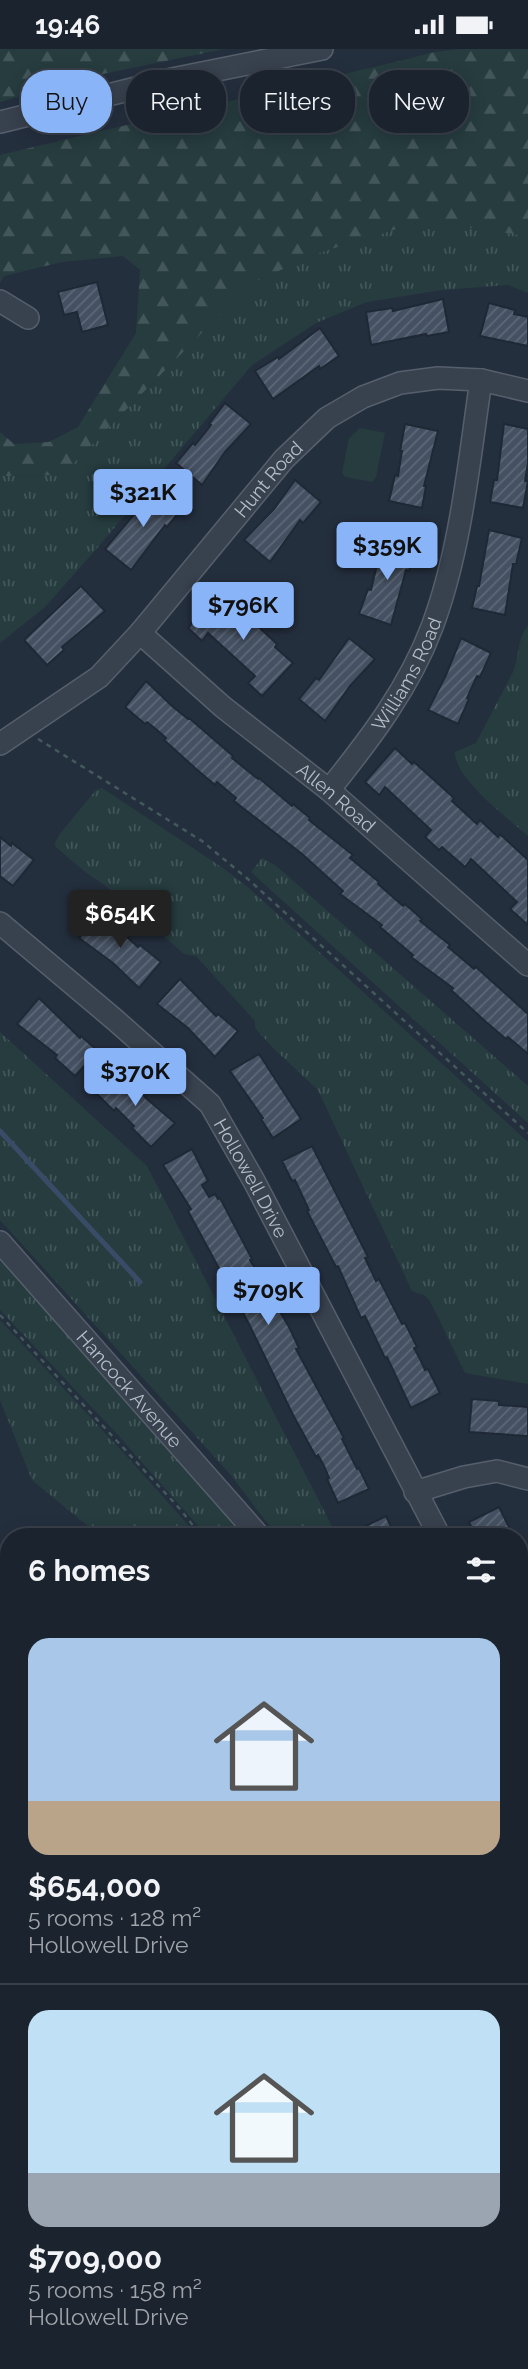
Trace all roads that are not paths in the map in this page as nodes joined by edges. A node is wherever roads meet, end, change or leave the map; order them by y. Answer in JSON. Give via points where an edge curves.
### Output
{"nodes":[{"id":1,"x":322,"y":49,"type":"edge"},
{"id":2,"x":0,"y":122,"type":"edge"},
{"id":3,"x":0,"y":301,"type":"edge"},
{"id":4,"x":29,"y":318,"type":"dead end"},
{"id":5,"x":481,"y":380,"type":"junction"},
{"id":6,"x":528,"y":391,"type":"edge"},
{"id":7,"x":140,"y":633,"type":"junction"},
{"id":8,"x":0,"y":744,"type":"edge"},
{"id":9,"x":330,"y":790,"type":"junction"},
{"id":10,"x":0,"y":923,"type":"edge"},
{"id":11,"x":528,"y":965,"type":"edge"},
{"id":12,"x":0,"y":1242,"type":"edge"},
{"id":13,"x":528,"y":1479,"type":"edge"},
{"id":14,"x":415,"y":1492,"type":"junction"},
{"id":15,"x":252,"y":1528,"type":"edge"},
{"id":16,"x":435,"y":1528,"type":"edge"}],
"edges":[{"from":1,"to":2,"type":"street","via":[[172,79]]},
{"from":3,"to":4,"type":"street"},
{"from":5,"to":6,"type":"street","name":"Hunt Road"},
{"from":5,"to":7,"type":"street","name":"Hunt Road","via":[[438,378],[400,383],[327,418],[284,459]]},
{"from":5,"to":9,"type":"street","name":"Williams Road","via":[[458,524],[431,629],[374,733]]},
{"from":7,"to":8,"type":"street","name":"Hunt Road","via":[[99,677]]},
{"from":7,"to":9,"type":"street","name":"Allen Road"},
{"from":9,"to":11,"type":"street","name":"Allen Road"},
{"from":10,"to":14,"type":"street","name":"Hollowell Drive","via":[[210,1104],[261,1193]]},
{"from":12,"to":15,"type":"street","name":"Hancock Avenue"},
{"from":13,"to":14,"type":"street","via":[[497,1471]]},
{"from":14,"to":16,"type":"street","name":"Hollowell Drive"}]}
